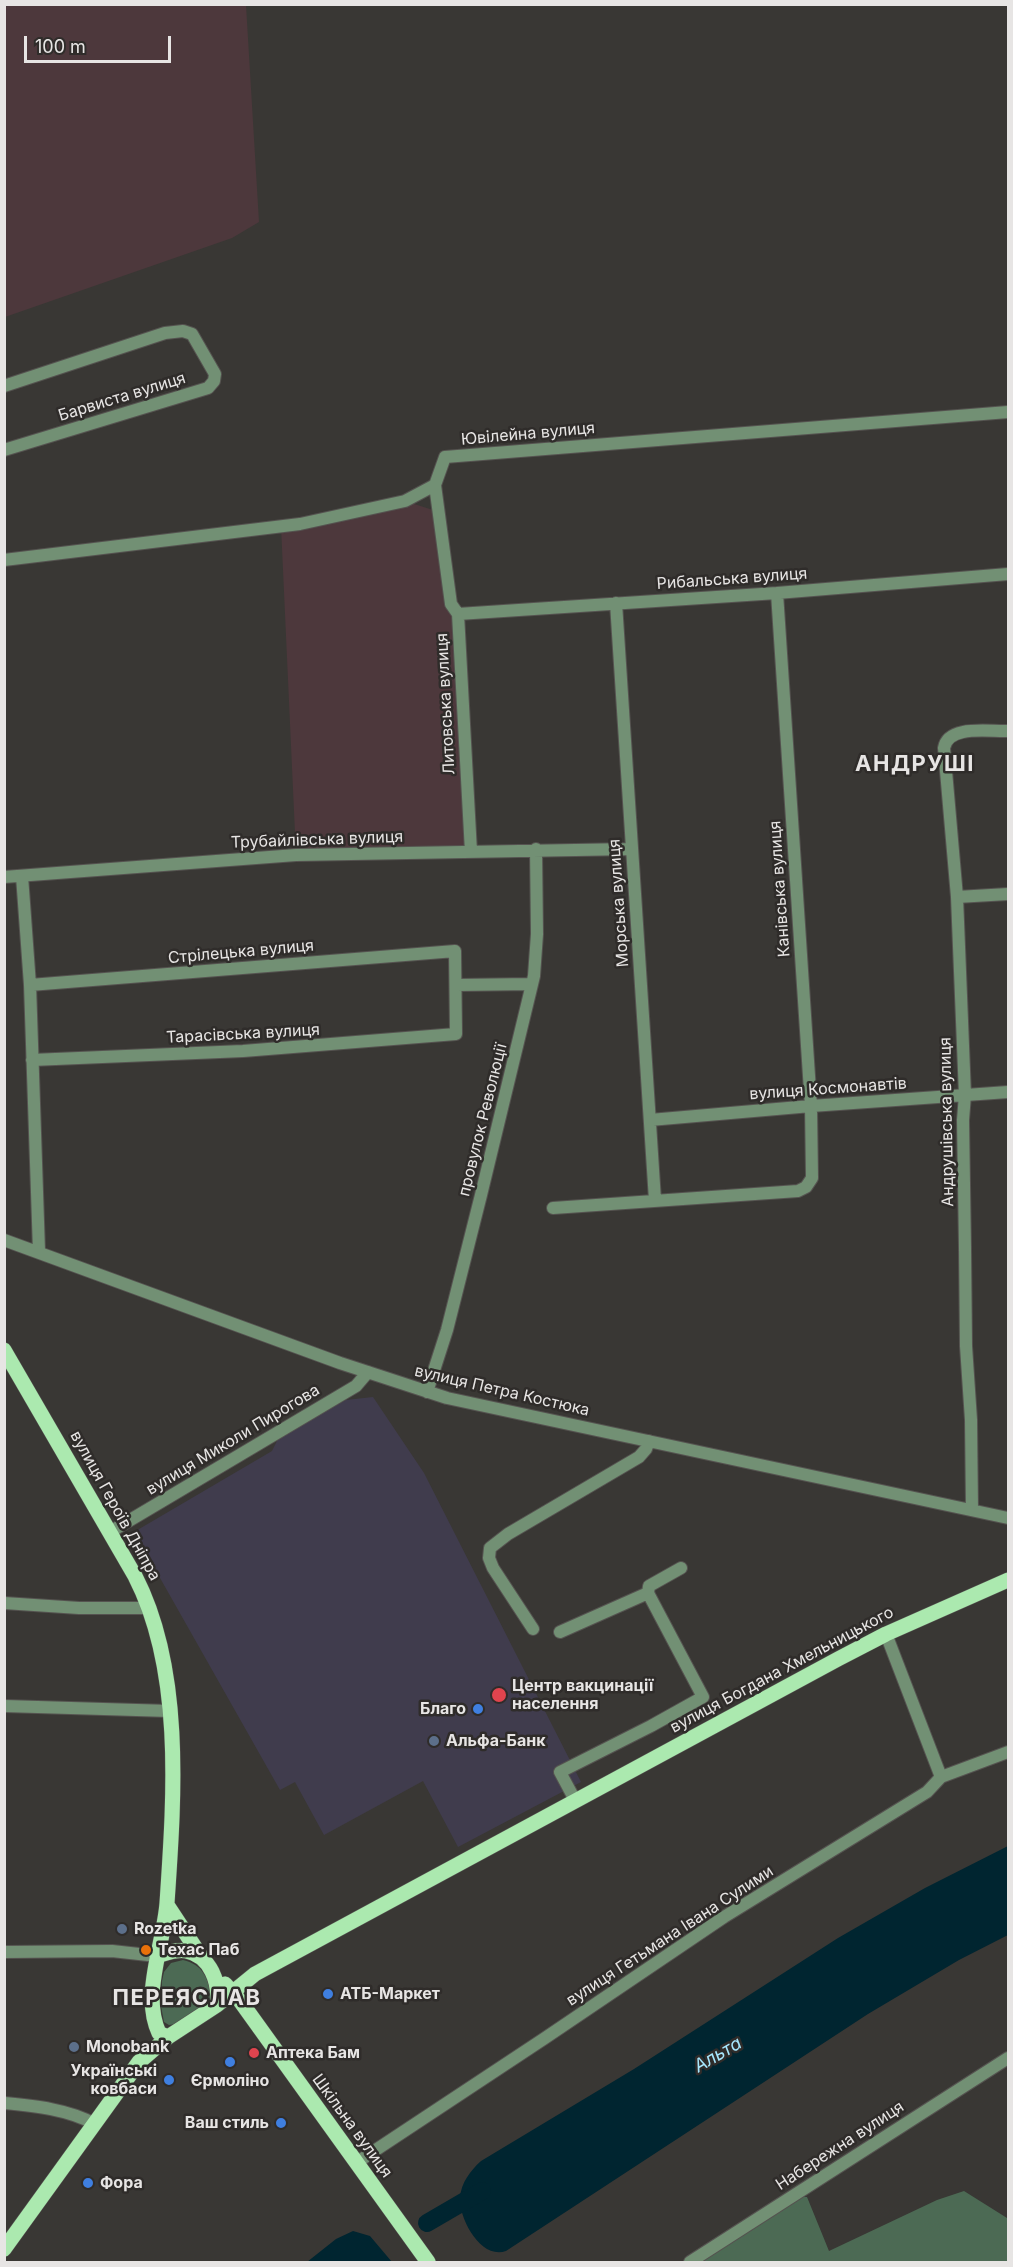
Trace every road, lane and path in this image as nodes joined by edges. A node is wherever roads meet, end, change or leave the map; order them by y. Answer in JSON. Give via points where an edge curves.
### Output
{"nodes":[{"id":1,"x":4,"y":387,"type":"edge"},
{"id":2,"x":1008,"y":412,"type":"edge"},
{"id":3,"x":4,"y":450,"type":"edge"},
{"id":4,"x":435,"y":485,"type":"junction"},
{"id":5,"x":4,"y":560,"type":"edge"},
{"id":6,"x":1008,"y":574,"type":"edge"},
{"id":7,"x":777,"y":593,"type":"junction"},
{"id":8,"x":616,"y":603,"type":"junction"},
{"id":9,"x":458,"y":614,"type":"junction"},
{"id":10,"x":1008,"y":732,"type":"edge"},
{"id":11,"x":536,"y":849,"type":"junction"},
{"id":12,"x":631,"y":849,"type":"junction"},
{"id":13,"x":471,"y":852,"type":"junction"},
{"id":14,"x":22,"y":876,"type":"junction"},
{"id":15,"x":4,"y":877,"type":"edge"},
{"id":16,"x":1008,"y":894,"type":"edge"},
{"id":17,"x":957,"y":897,"type":"junction"},
{"id":18,"x":532,"y":984,"type":"junction"},
{"id":19,"x":30,"y":985,"type":"junction"},
{"id":20,"x":456,"y":985,"type":"junction"},
{"id":21,"x":32,"y":1060,"type":"junction"},
{"id":22,"x":1008,"y":1092,"type":"edge"},
{"id":23,"x":965,"y":1095,"type":"junction"},
{"id":24,"x":811,"y":1106,"type":"junction"},
{"id":25,"x":650,"y":1120,"type":"junction"},
{"id":26,"x":655,"y":1200,"type":"junction"},
{"id":27,"x":553,"y":1208,"type":"dead end"},
{"id":28,"x":4,"y":1240,"type":"edge"},
{"id":29,"x":39,"y":1251,"type":"junction"},
{"id":30,"x":4,"y":1350,"type":"edge"},
{"id":31,"x":368,"y":1372,"type":"junction"},
{"id":32,"x":427,"y":1392,"type":"junction"},
{"id":33,"x":649,"y":1441,"type":"junction"},
{"id":34,"x":972,"y":1510,"type":"junction"},
{"id":35,"x":1008,"y":1518,"type":"edge"},
{"id":36,"x":110,"y":1532,"type":"junction"},
{"id":37,"x":681,"y":1568,"type":"dead end"},
{"id":38,"x":1008,"y":1580,"type":"edge"},
{"id":39,"x":648,"y":1593,"type":"junction"},
{"id":40,"x":4,"y":1603,"type":"edge"},
{"id":41,"x":149,"y":1608,"type":"junction"},
{"id":42,"x":533,"y":1629,"type":"dead end"},
{"id":43,"x":560,"y":1632,"type":"dead end"},
{"id":44,"x":885,"y":1634,"type":"junction"},
{"id":45,"x":4,"y":1706,"type":"edge"},
{"id":46,"x":170,"y":1711,"type":"junction"},
{"id":47,"x":1008,"y":1752,"type":"edge"},
{"id":48,"x":941,"y":1777,"type":"junction"},
{"id":49,"x":575,"y":1800,"type":"junction"},
{"id":50,"x":167,"y":1905,"type":"junction"},
{"id":51,"x":4,"y":1952,"type":"edge"},
{"id":52,"x":158,"y":1956,"type":"junction"},
{"id":53,"x":206,"y":1964,"type":"junction"},
{"id":54,"x":255,"y":1974,"type":"junction"},
{"id":55,"x":232,"y":1991,"type":"junction"},
{"id":56,"x":217,"y":2005,"type":"junction"},
{"id":57,"x":247,"y":2011,"type":"junction"},
{"id":58,"x":153,"y":2021,"type":"junction"},
{"id":59,"x":168,"y":2037,"type":"junction"},
{"id":60,"x":145,"y":2055,"type":"junction"},
{"id":61,"x":1008,"y":2058,"type":"edge"},
{"id":62,"x":4,"y":2103,"type":"edge"},
{"id":63,"x":95,"y":2124,"type":"junction"},
{"id":64,"x":357,"y":2163,"type":"junction"},
{"id":65,"x":4,"y":2249,"type":"edge"},
{"id":66,"x":428,"y":2262,"type":"edge"},
{"id":67,"x":690,"y":2262,"type":"edge"}],
"edges":[{"from":1,"to":3,"type":"street","name":"Барвиста вулиця","via":[[165,333],[183,331],[192,334],[215,374],[208,388]]},
{"from":2,"to":4,"type":"street","name":"Ювілейна вулиця","via":[[445,457]]},
{"from":4,"to":5,"type":"street","via":[[405,501],[300,524]]},
{"from":4,"to":9,"type":"street","name":"Литовська вулиця","via":[[451,604]]},
{"from":6,"to":7,"type":"street","name":"Рибальська вулиця"},
{"from":7,"to":8,"type":"street","name":"Рибальська вулиця"},
{"from":7,"to":24,"type":"street","name":"Канівська вулиця"},
{"from":8,"to":9,"type":"street","name":"Рибальська вулиця"},
{"from":8,"to":12,"type":"street","name":"Морська вулиця"},
{"from":9,"to":13,"type":"street","name":"Литовська вулиця"},
{"from":10,"to":17,"type":"street","name":"Андрушівська вулиця","via":[[960,732],[951,735],[944,748]]},
{"from":11,"to":12,"type":"street","name":"Трубайлівська вулиця"},
{"from":11,"to":13,"type":"street","name":"Трубайлівська вулиця"},
{"from":11,"to":18,"type":"street","name":"провулок Революції","via":[[537,934]]},
{"from":12,"to":25,"type":"street","name":"Морська вулиця"},
{"from":13,"to":14,"type":"street","name":"Трубайлівська вулиця","via":[[296,855]]},
{"from":14,"to":15,"type":"street","name":"Трубайлівська вулиця"},
{"from":14,"to":19,"type":"street"},
{"from":16,"to":17,"type":"street"},
{"from":17,"to":23,"type":"street","name":"Андрушівська вулиця"},
{"from":18,"to":20,"type":"street"},
{"from":18,"to":32,"type":"street","name":"провулок Революції","via":[[476,1218]]},
{"from":19,"to":20,"type":"street","name":"Стрілецька вулиця","via":[[454,951]]},
{"from":19,"to":21,"type":"street"},
{"from":20,"to":21,"type":"street","name":"Тарасівська вулиця","via":[[456,1034],[243,1051]]},
{"from":21,"to":29,"type":"street"},
{"from":22,"to":23,"type":"street","name":"вулиця Космонавтів"},
{"from":23,"to":24,"type":"street","name":"вулиця Космонавтів"},
{"from":23,"to":34,"type":"street","name":"Андрушівська вулиця"},
{"from":24,"to":25,"type":"street","name":"вулиця Космонавтів"},
{"from":24,"to":26,"type":"street","name":"Канівська вулиця","via":[[812,1173],[810,1183],[798,1191]]},
{"from":25,"to":26,"type":"street","name":"Морська вулиця"},
{"from":26,"to":27,"type":"street"},
{"from":28,"to":29,"type":"street","name":"вулиця Петра Костюка"},
{"from":29,"to":31,"type":"street","name":"вулиця Петра Костюка"},
{"from":30,"to":36,"type":"main road","name":"вулиця Героїв Дніпра"},
{"from":31,"to":32,"type":"street","name":"вулиця Петра Костюка"},
{"from":31,"to":36,"type":"street","name":"вулиця Миколи Пирогова","via":[[356,1386]]},
{"from":32,"to":33,"type":"street","name":"вулиця Петра Костюка"},
{"from":33,"to":34,"type":"street","name":"вулиця Петра Костюка"},
{"from":33,"to":42,"type":"street","via":[[639,1457],[490,1548],[493,1568]]},
{"from":34,"to":35,"type":"street","name":"вулиця Петра Костюка"},
{"from":36,"to":41,"type":"main road","name":"вулиця Героїв Дніпра"},
{"from":37,"to":39,"type":"street","via":[[649,1586]]},
{"from":38,"to":44,"type":"main road","name":"вулиця Богдана Хмельницького"},
{"from":39,"to":43,"type":"street"},
{"from":39,"to":49,"type":"street","name":"вулиця Богдана Хмельницького","via":[[703,1697],[560,1772]]},
{"from":40,"to":41,"type":"street"},
{"from":41,"to":46,"type":"main road","name":"вулиця Героїв Дніпра","via":[[160,1646]]},
{"from":44,"to":48,"type":"street"},
{"from":44,"to":49,"type":"main road","name":"вулиця Богдана Хмельницького"},
{"from":45,"to":46,"type":"street"},
{"from":46,"to":50,"type":"main road","name":"вулиця Героїв Дніпра"},
{"from":47,"to":48,"type":"street","name":"вулиця Гетьмана Івана Сулими"},
{"from":48,"to":64,"type":"street","name":"вулиця Гетьмана Івана Сулими","via":[[927,1792],[724,1917]]},
{"from":49,"to":54,"type":"main road","name":"вулиця Богдана Хмельницького"},
{"from":50,"to":52,"type":"main road","name":"вулиця Героїв Дніпра"},
{"from":50,"to":53,"type":"main road"},
{"from":51,"to":52,"type":"street","via":[[112,1951]]},
{"from":52,"to":53,"type":"main road","name":"вулиця Богдана Хмельницького","via":[[187,1951]]},
{"from":52,"to":58,"type":"main road","name":"вулиця Героїв Дніпра"},
{"from":53,"to":54,"type":"main road","name":"вулиця Богдана Хмельницького","via":[[230,1975]]},
{"from":53,"to":55,"type":"main road","name":"Шкільна вулиця"},
{"from":53,"to":56,"type":"main road","via":[[218,1988]]},
{"from":54,"to":55,"type":"main road","name":"вулиця Богдана Хмельницького"},
{"from":54,"to":57,"type":"main road","via":[[246,1992]]},
{"from":55,"to":56,"type":"main road","name":"вулиця Богдана Хмельницького"},
{"from":55,"to":57,"type":"main road","name":"Шкільна вулиця"},
{"from":56,"to":57,"type":"main road"},
{"from":56,"to":59,"type":"main road","name":"вулиця Богдана Хмельницького"},
{"from":57,"to":64,"type":"main road","name":"Шкільна вулиця"},
{"from":58,"to":59,"type":"main road","via":[[159,2033]]},
{"from":58,"to":60,"type":"main road"},
{"from":59,"to":60,"type":"main road"},
{"from":60,"to":63,"type":"main road"},
{"from":61,"to":67,"type":"street","name":"Набережна вулиця"},
{"from":62,"to":63,"type":"street","via":[[64,2112]]},
{"from":63,"to":65,"type":"main road"},
{"from":64,"to":66,"type":"main road","name":"Шкільна вулиця"}]}
